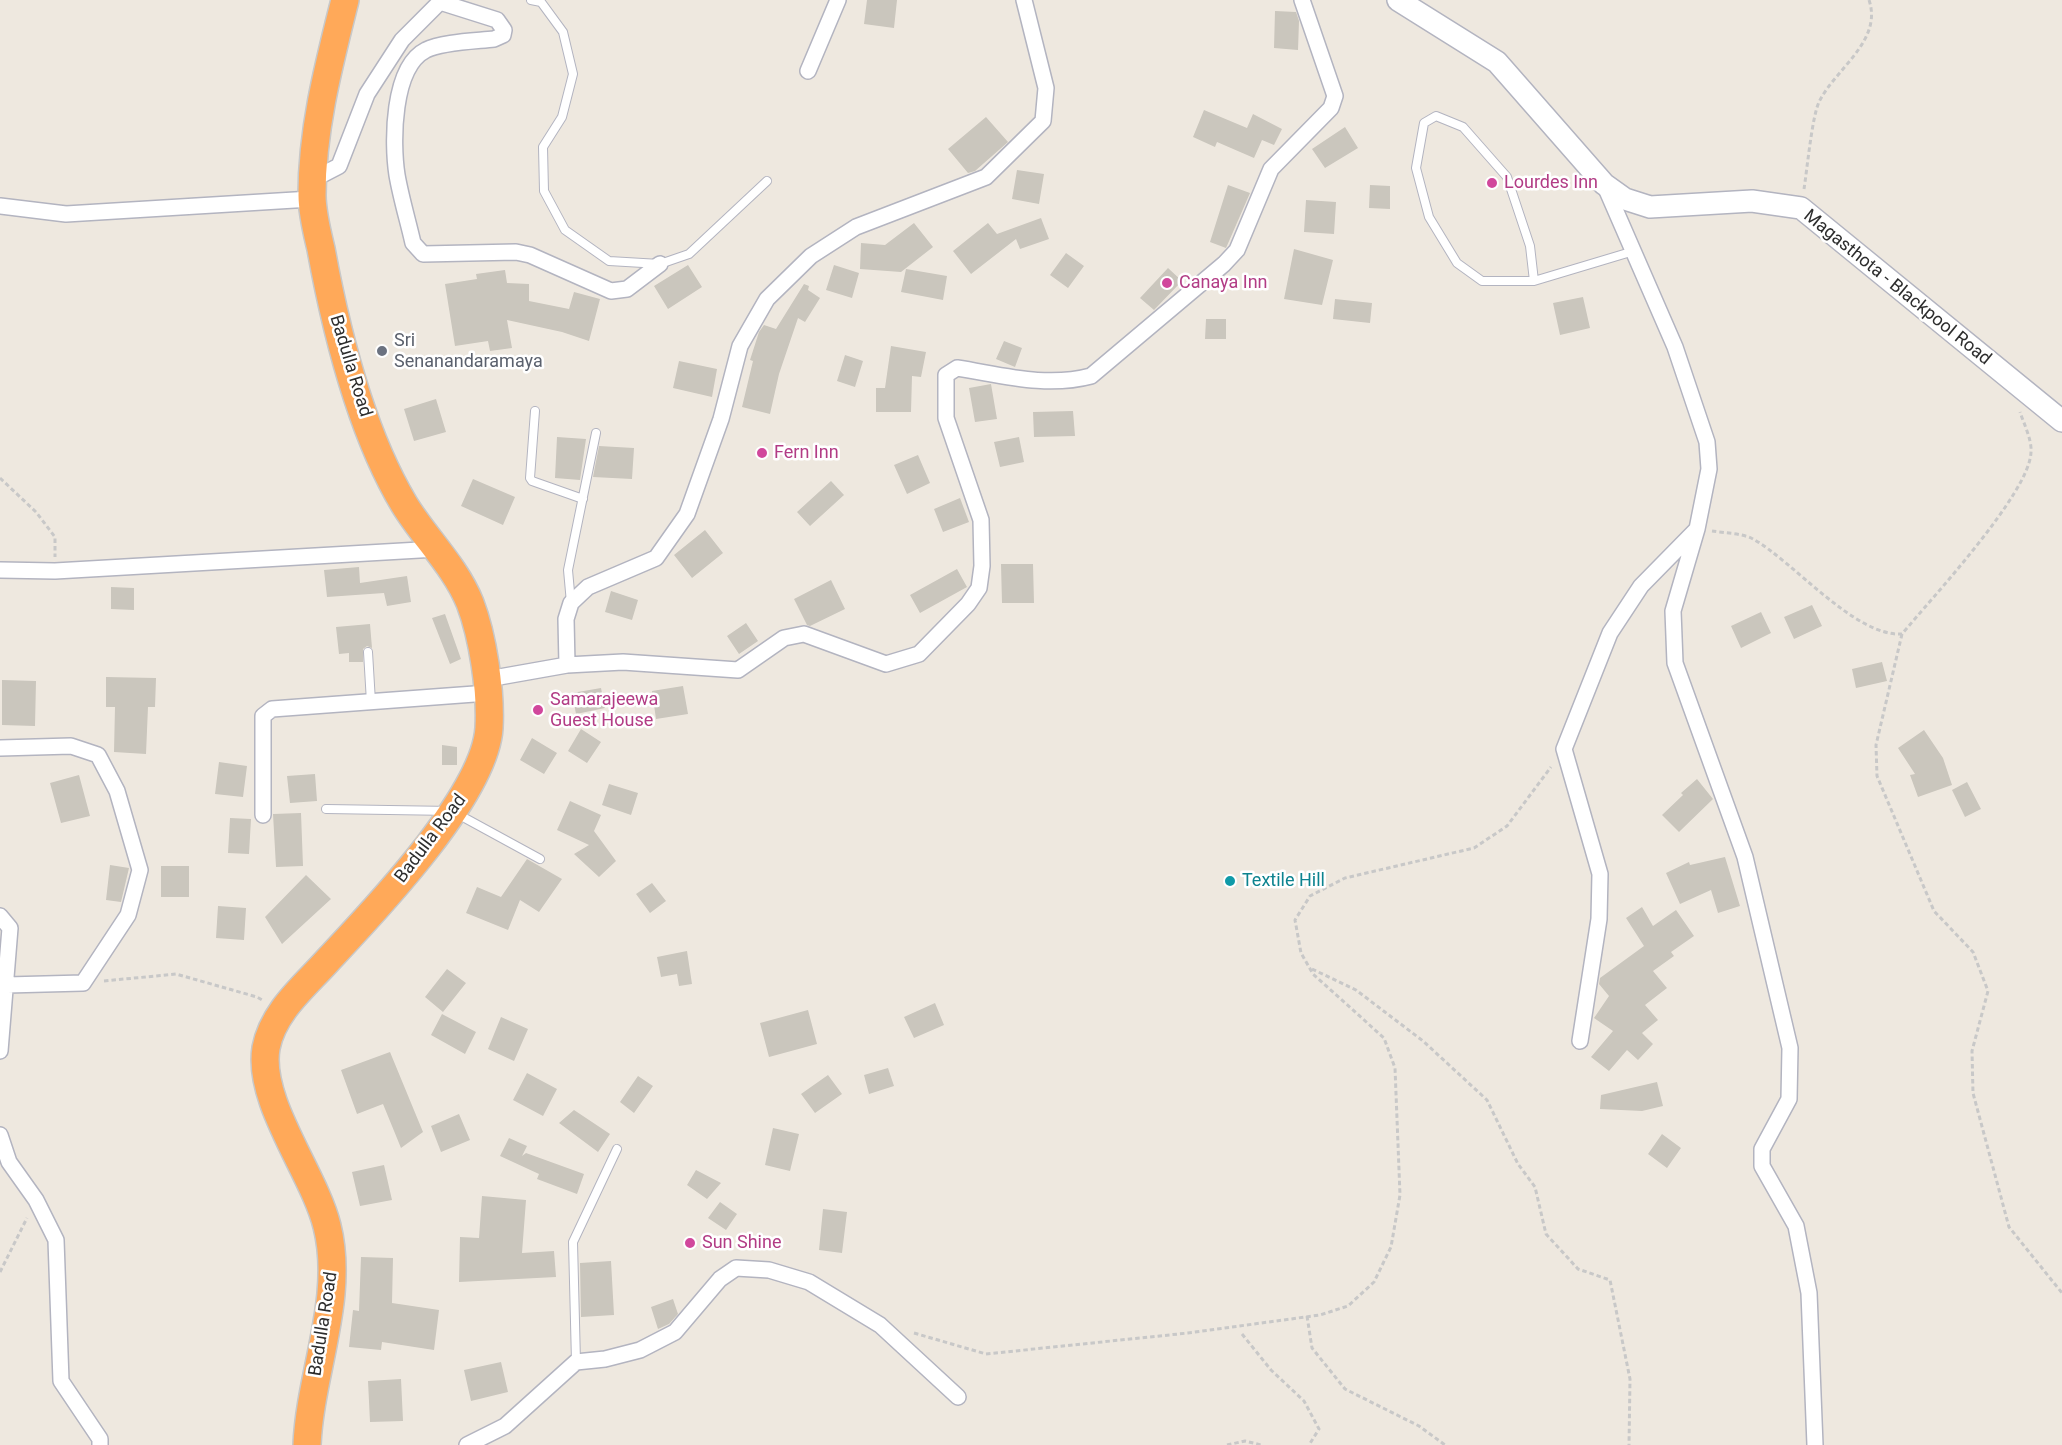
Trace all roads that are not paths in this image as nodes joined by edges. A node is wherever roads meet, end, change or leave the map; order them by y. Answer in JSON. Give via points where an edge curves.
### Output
{"nodes":[{"id":1,"x":345,"y":0,"type":"edge"},
{"id":2,"x":531,"y":0,"type":"edge"},
{"id":3,"x":838,"y":0,"type":"edge"},
{"id":4,"x":1024,"y":0,"type":"edge"},
{"id":5,"x":1302,"y":0,"type":"edge"},
{"id":6,"x":1398,"y":0,"type":"edge"},
{"id":7,"x":445,"y":1,"type":"edge"},
{"id":8,"x":808,"y":71,"type":"dead end"},
{"id":9,"x":767,"y":181,"type":"dead end"},
{"id":10,"x":1604,"y":184,"type":"junction"},
{"id":11,"x":312,"y":190,"type":"junction"},
{"id":12,"x":0,"y":206,"type":"edge"},
{"id":13,"x":1634,"y":251,"type":"junction"},
{"id":14,"x":660,"y":264,"type":"junction"},
{"id":15,"x":1534,"y":281,"type":"junction"},
{"id":16,"x":535,"y":411,"type":"dead end"},
{"id":17,"x":2062,"y":421,"type":"edge"},
{"id":18,"x":596,"y":433,"type":"dead end"},
{"id":19,"x":583,"y":500,"type":"junction"},
{"id":20,"x":1697,"y":529,"type":"junction"},
{"id":21,"x":437,"y":549,"type":"junction"},
{"id":22,"x":0,"y":570,"type":"edge"},
{"id":23,"x":571,"y":603,"type":"junction"},
{"id":24,"x":368,"y":652,"type":"dead end"},
{"id":25,"x":567,"y":665,"type":"junction"},
{"id":26,"x":488,"y":686,"type":"junction"},
{"id":27,"x":371,"y":702,"type":"junction"},
{"id":28,"x":0,"y":748,"type":"edge"},
{"id":29,"x":326,"y":809,"type":"dead end"},
{"id":30,"x":452,"y":811,"type":"junction"},
{"id":31,"x":263,"y":815,"type":"dead end"},
{"id":32,"x":540,"y":859,"type":"dead end"},
{"id":33,"x":0,"y":916,"type":"edge"},
{"id":34,"x":7,"y":985,"type":"junction"},
{"id":35,"x":1580,"y":1041,"type":"dead end"},
{"id":36,"x":0,"y":1051,"type":"edge"},
{"id":37,"x":0,"y":1135,"type":"edge"},
{"id":38,"x":617,"y":1149,"type":"dead end"},
{"id":39,"x":576,"y":1362,"type":"junction"},
{"id":40,"x":958,"y":1396,"type":"dead end"},
{"id":41,"x":100,"y":1445,"type":"edge"},
{"id":42,"x":307,"y":1445,"type":"edge"},
{"id":43,"x":467,"y":1445,"type":"edge"},
{"id":44,"x":1815,"y":1445,"type":"edge"}],
"edges":[{"from":1,"to":11,"type":"highway","name":"Badulla Road","via":[[320,99]]},
{"from":2,"to":14,"type":"lane","via":[[541,2],[563,32],[573,74],[562,117],[543,147],[544,191],[565,230],[609,261]]},
{"from":3,"to":8,"type":"street"},
{"from":4,"to":23,"type":"street","via":[[1046,88],[1043,121],[986,177],[856,227],[811,256],[767,299],[740,346],[721,419],[687,514],[656,558],[588,587]]},
{"from":5,"to":25,"type":"street","via":[[1335,96],[1331,108],[1271,169],[1237,250],[1224,264],[1091,376],[1067,382],[1035,381],[957,368],[946,375],[946,417],[981,520],[982,566],[979,588],[969,604],[919,654],[886,664],[804,634],[784,638],[738,669],[623,662]]},
{"from":6,"to":10,"type":"street","name":"Magasthota - Blackpool Road","via":[[1497,62]]},
{"from":7,"to":11,"type":"street","via":[[402,40],[367,94],[339,166]]},
{"from":7,"to":14,"type":"street","via":[[497,20],[504,30],[494,39],[424,51],[411,64],[400,87],[397,174],[416,248],[423,254],[530,255],[619,292]]},
{"from":9,"to":14,"type":"lane","via":[[689,254]]},
{"from":10,"to":13,"type":"street"},
{"from":10,"to":17,"type":"street","name":"Magasthota - Blackpool Road","via":[[1625,200],[1650,207],[1752,201],[1801,208]]},
{"from":11,"to":12,"type":"street","via":[[66,214]]},
{"from":11,"to":21,"type":"highway","name":"Badulla Road","via":[[332,308],[375,445],[405,505]]},
{"from":13,"to":15,"type":"lane"},
{"from":13,"to":20,"type":"street","via":[[1675,347],[1707,442],[1709,469]]},
{"from":15,"to":15,"type":"lane","via":[[1530,246],[1507,177],[1463,127],[1436,116],[1424,123],[1416,168],[1429,217],[1457,263],[1482,281]]},
{"from":16,"to":19,"type":"lane","via":[[530,478],[536,484]]},
{"from":18,"to":19,"type":"lane"},
{"from":19,"to":23,"type":"lane","via":[[568,570]]},
{"from":20,"to":35,"type":"street","via":[[1641,586],[1610,633],[1564,749],[1600,874],[1599,919]]},
{"from":20,"to":44,"type":"street","via":[[1673,611],[1675,663],[1745,857],[1790,1048],[1789,1099],[1762,1149],[1762,1166],[1796,1226],[1809,1293]]},
{"from":21,"to":22,"type":"street","via":[[55,571]]},
{"from":21,"to":26,"type":"highway","name":"Badulla Road","via":[[469,602]]},
{"from":23,"to":25,"type":"street","via":[[566,619]]},
{"from":24,"to":27,"type":"lane"},
{"from":25,"to":26,"type":"street"},
{"from":26,"to":27,"type":"street"},
{"from":26,"to":30,"type":"highway","name":"Badulla Road","via":[[489,732],[468,790]]},
{"from":27,"to":31,"type":"street","via":[[266,711]]},
{"from":28,"to":34,"type":"street","via":[[71,746],[98,755],[117,791],[140,870],[128,915],[83,983]]},
{"from":29,"to":30,"type":"lane"},
{"from":30,"to":32,"type":"lane"},
{"from":30,"to":42,"type":"highway","name":"Badulla Road","via":[[389,895],[279,1014],[266,1048],[266,1083],[326,1224],[334,1272]]},
{"from":33,"to":34,"type":"street","via":[[10,928]]},
{"from":34,"to":36,"type":"street"},
{"from":37,"to":41,"type":"street","via":[[9,1162],[36,1200],[56,1240],[61,1381],[100,1439]]},
{"from":38,"to":39,"type":"lane","via":[[573,1242]]},
{"from":39,"to":40,"type":"street","via":[[640,1350],[675,1332],[720,1279],[736,1268],[769,1270],[809,1282],[880,1325]]},
{"from":39,"to":43,"type":"street","via":[[505,1426]]}]}
